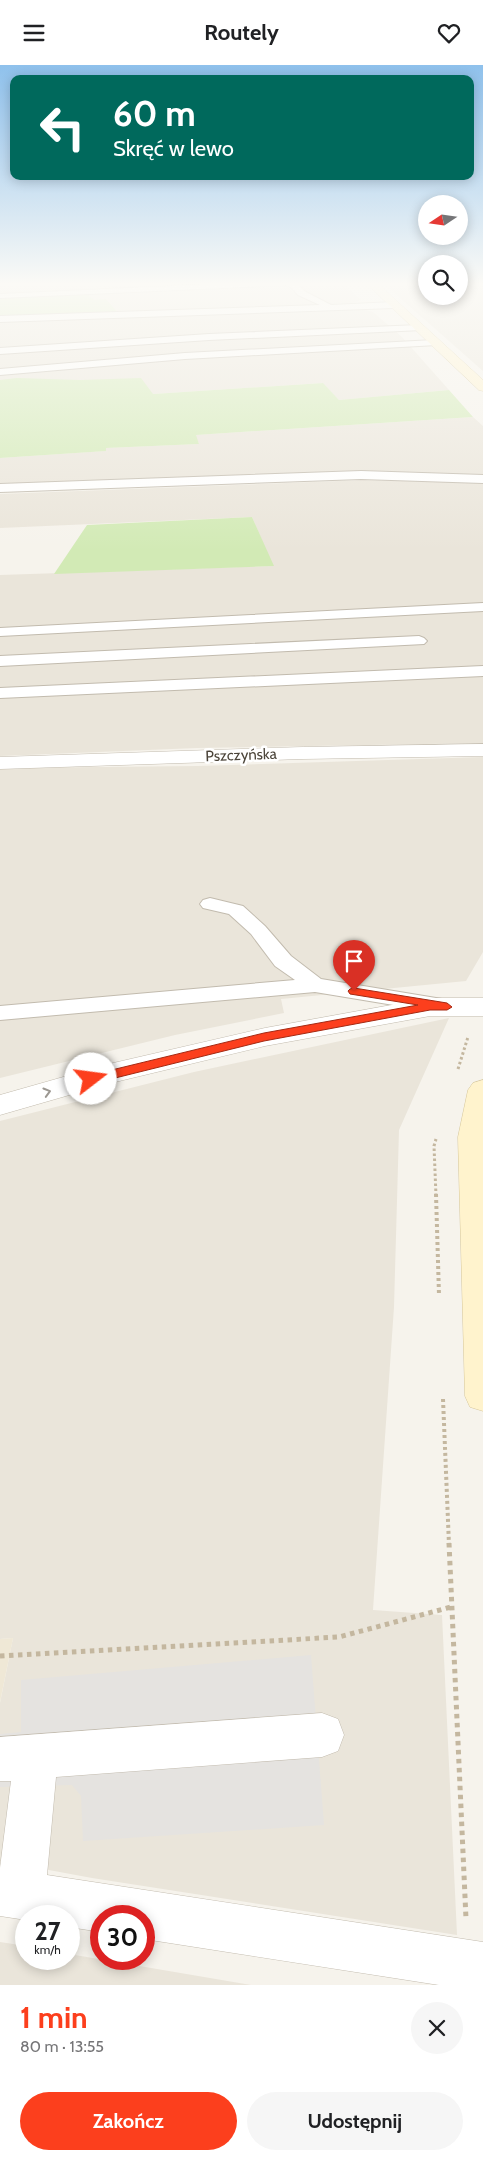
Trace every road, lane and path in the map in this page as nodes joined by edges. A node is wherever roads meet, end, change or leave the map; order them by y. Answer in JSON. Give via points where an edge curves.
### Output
{"nodes":[{"id":1,"x":466,"y":372,"type":"edge"},
{"id":2,"x":483,"y":387,"type":"edge"},
{"id":3,"x":483,"y":479,"type":"edge"},
{"id":4,"x":0,"y":488,"type":"edge"},
{"id":5,"x":483,"y":607,"type":"edge"},
{"id":6,"x":0,"y":632,"type":"edge"},
{"id":7,"x":419,"y":641,"type":"dead end"},
{"id":8,"x":0,"y":661,"type":"edge"},
{"id":9,"x":483,"y":671,"type":"edge"},
{"id":10,"x":0,"y":693,"type":"edge"},
{"id":11,"x":483,"y":750,"type":"edge"},
{"id":12,"x":0,"y":763,"type":"edge"},
{"id":13,"x":210,"y":904,"type":"dead end"},
{"id":14,"x":315,"y":985,"type":"junction"},
{"id":15,"x":480,"y":1006,"type":"edge"},
{"id":16,"x":447,"y":1007,"type":"junction"},
{"id":17,"x":0,"y":1013,"type":"edge"},
{"id":18,"x":483,"y":1089,"type":"edge"},
{"id":19,"x":0,"y":1105,"type":"edge"},
{"id":20,"x":483,"y":1396,"type":"edge"},
{"id":21,"x":449,"y":1548,"type":"dead end"},
{"id":22,"x":451,"y":1607,"type":"junction"},
{"id":23,"x":0,"y":1656,"type":"edge"},
{"id":24,"x":322,"y":1735,"type":"dead end"},
{"id":25,"x":18,"y":1758,"type":"edge"},
{"id":26,"x":10,"y":1893,"type":"edge"},
{"id":27,"x":475,"y":1966,"type":"edge"}],
"edges":[{"from":1,"to":2,"type":"street"},
{"from":3,"to":4,"type":"lane","via":[[361,475]]},
{"from":5,"to":6,"type":"lane"},
{"from":7,"to":8,"type":"lane"},
{"from":9,"to":10,"type":"lane"},
{"from":11,"to":12,"type":"street","name":"Pszczyńska"},
{"from":13,"to":14,"type":"lane","via":[[236,910],[258,930],[283,961]]},
{"from":14,"to":16,"type":"lane"},
{"from":14,"to":17,"type":"lane"},
{"from":15,"to":16,"type":"street"},
{"from":19,"to":16,"type":"street","one_way":true,"via":[[109,1074],[264,1037],[430,1007]]},
{"from":18,"to":20,"type":"street","via":[[473,1137]]},
{"from":21,"to":22,"type":"path"},
{"from":22,"to":23,"type":"path","via":[[339,1637]]},
{"from":22,"to":27,"type":"path"},
{"from":24,"to":25,"type":"street"},
{"from":25,"to":26,"type":"street"},
{"from":26,"to":27,"type":"street"}]}
